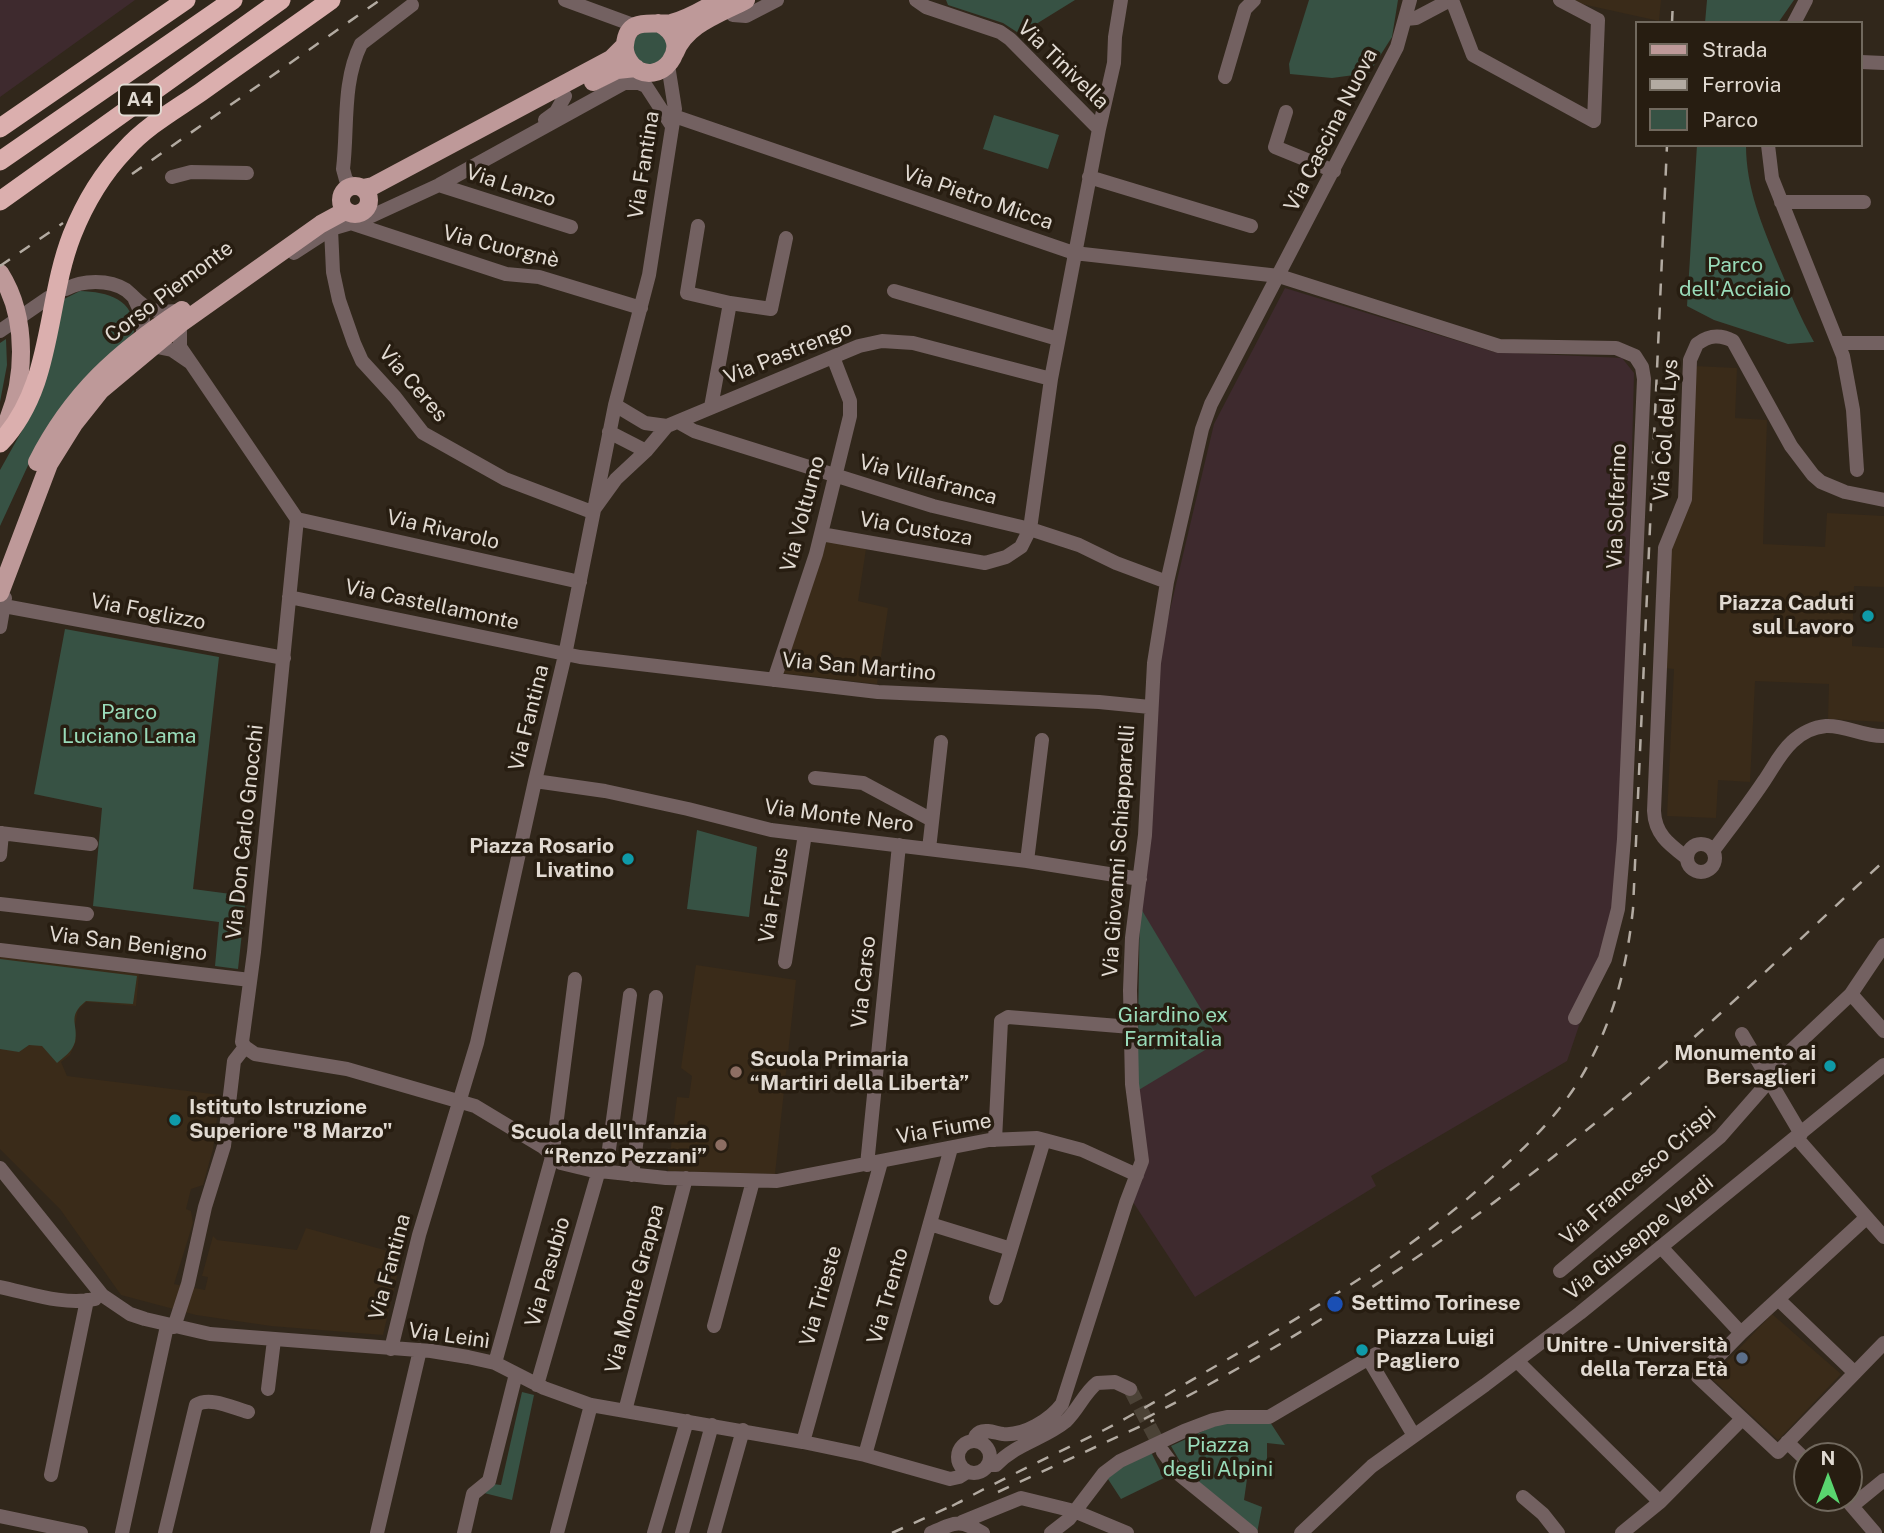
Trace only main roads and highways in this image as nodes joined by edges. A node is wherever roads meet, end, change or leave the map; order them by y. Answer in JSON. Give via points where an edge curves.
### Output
{"nodes":[{"id":1,"x":186,"y":0,"type":"edge"},
{"id":2,"x":233,"y":0,"type":"edge"},
{"id":3,"x":281,"y":0,"type":"edge"},
{"id":4,"x":331,"y":0,"type":"edge"},
{"id":5,"x":746,"y":0,"type":"edge"},
{"id":6,"x":724,"y":5,"type":"edge"},
{"id":7,"x":658,"y":23,"type":"junction"},
{"id":8,"x":625,"y":46,"type":"junction"},
{"id":9,"x":666,"y":63,"type":"junction"},
{"id":10,"x":636,"y":68,"type":"junction"},
{"id":11,"x":0,"y":128,"type":"edge"},
{"id":12,"x":0,"y":161,"type":"edge"},
{"id":13,"x":351,"y":197,"type":"junction"},
{"id":14,"x":0,"y":201,"type":"edge"},
{"id":15,"x":0,"y":274,"type":"edge"},
{"id":16,"x":181,"y":317,"type":"junction"},
{"id":17,"x":0,"y":437,"type":"edge"},
{"id":18,"x":0,"y":443,"type":"edge"},
{"id":19,"x":3,"y":584,"type":"edge"}],
"edges":[{"from":1,"to":11,"type":"highway"},
{"from":2,"to":12,"type":"highway","number":"A4"},
{"from":3,"to":14,"type":"highway","number":"A4"},
{"from":4,"to":18,"type":"highway","via":[[153,125],[125,149],[97,186],[62,267],[31,398],[14,429]]},
{"from":5,"to":6,"type":"main road"},
{"from":6,"to":7,"type":"main road"},
{"from":6,"to":9,"type":"main road","via":[[687,33]]},
{"from":7,"to":8,"type":"main road","via":[[636,26]]},
{"from":7,"to":9,"type":"main road","via":[[674,38]]},
{"from":8,"to":10,"type":"main road"},
{"from":8,"to":13,"type":"main road","name":"Corso Piemonte","via":[[611,59]]},
{"from":9,"to":10,"type":"main road","via":[[649,72]]},
{"from":10,"to":13,"type":"main road","name":"Corso Piemonte","via":[[609,73]]},
{"from":13,"to":16,"type":"main road","name":"Corso Piemonte","via":[[321,224]]},
{"from":13,"to":16,"type":"main road","name":"Corso Piemonte","via":[[233,271]]},
{"from":15,"to":17,"type":"main road","via":[[13,301],[22,360],[11,414]]},
{"from":16,"to":19,"type":"main road","name":"Corso Piemonte","via":[[147,341],[74,424],[49,464]]}]}
